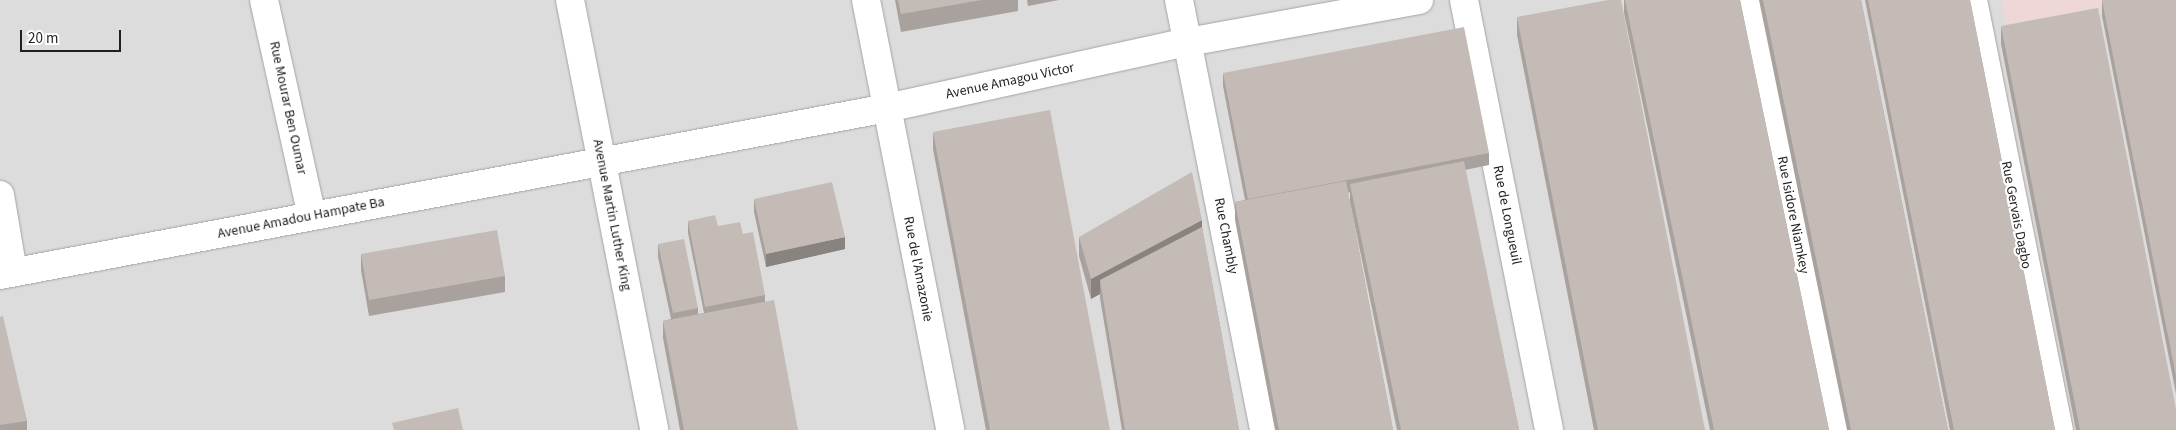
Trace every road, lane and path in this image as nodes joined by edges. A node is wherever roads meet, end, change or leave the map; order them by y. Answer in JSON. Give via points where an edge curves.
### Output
{"nodes":[{"id":1,"x":264,"y":0,"type":"edge"},
{"id":2,"x":570,"y":0,"type":"edge"},
{"id":3,"x":866,"y":0,"type":"edge"},
{"id":4,"x":1179,"y":0,"type":"edge"},
{"id":5,"x":1419,"y":0,"type":"edge"},
{"id":6,"x":1464,"y":0,"type":"edge"},
{"id":7,"x":1751,"y":0,"type":"edge"},
{"id":8,"x":1973,"y":0,"type":"edge"},
{"id":9,"x":1188,"y":42,"type":"junction"},
{"id":10,"x":887,"y":108,"type":"junction"},
{"id":11,"x":602,"y":160,"type":"junction"},
{"id":12,"x":0,"y":195,"type":"edge"},
{"id":13,"x":312,"y":216,"type":"junction"},
{"id":14,"x":7,"y":274,"type":"edge"},
{"id":15,"x":654,"y":430,"type":"edge"},
{"id":16,"x":950,"y":430,"type":"edge"},
{"id":17,"x":1264,"y":430,"type":"edge"},
{"id":18,"x":1549,"y":430,"type":"edge"},
{"id":19,"x":1835,"y":430,"type":"edge"},
{"id":20,"x":2059,"y":430,"type":"edge"}],
"edges":[{"from":1,"to":13,"type":"street","name":"Rue Mourar Ben Oumar"},
{"from":2,"to":11,"type":"street","name":"Avenue Martin Luther King"},
{"from":3,"to":10,"type":"street","name":"Rue de l'Amazonie"},
{"from":4,"to":9,"type":"street","name":"Rue Chambly"},
{"from":5,"to":9,"type":"street","name":"Avenue Amagou Victor"},
{"from":6,"to":18,"type":"street","name":"Rue de Longueuil"},
{"from":7,"to":19,"type":"street","name":"Rue Isidore Niamkey"},
{"from":8,"to":20,"type":"street","name":"Rue Gervais Dagbo"},
{"from":9,"to":10,"type":"street","name":"Avenue Amagou Victor"},
{"from":9,"to":17,"type":"street","name":"Rue Chambly"},
{"from":10,"to":11,"type":"street","name":"Avenue Amagou Victor"},
{"from":10,"to":16,"type":"street","name":"Rue de l'Amazonie"},
{"from":11,"to":13,"type":"street","name":"Avenue Amadou Hampate Ba"},
{"from":11,"to":15,"type":"street","name":"Avenue Martin Luther King"},
{"from":12,"to":14,"type":"street"},
{"from":13,"to":14,"type":"street","name":"Avenue Amadou Hampate Ba"}]}
